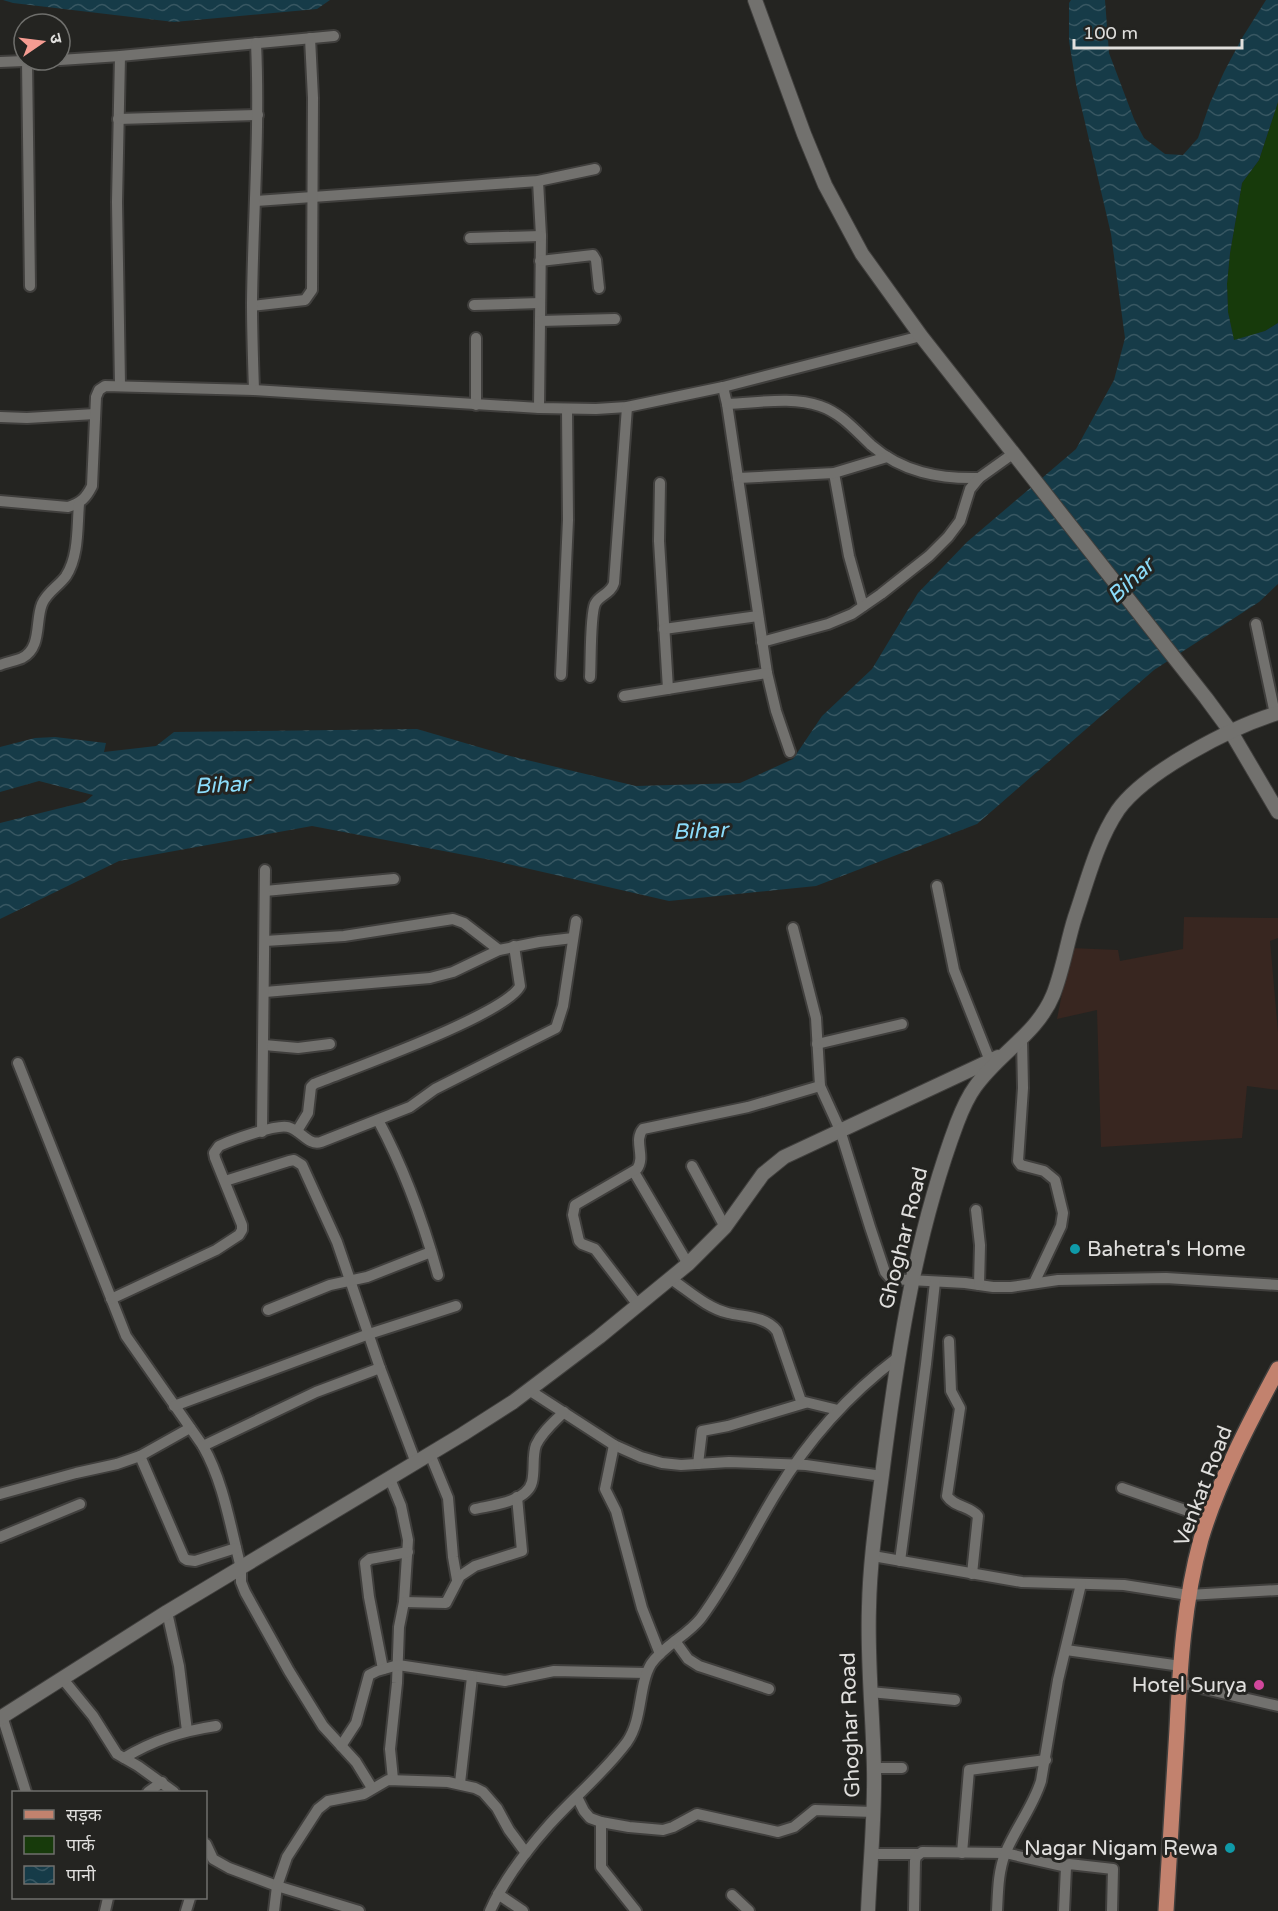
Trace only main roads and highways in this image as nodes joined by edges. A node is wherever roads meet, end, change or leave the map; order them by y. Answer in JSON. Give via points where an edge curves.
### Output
{"nodes":[{"id":1,"x":1278,"y":1369,"type":"edge"},
{"id":2,"x":1166,"y":1911,"type":"edge"}],
"edges":[{"from":1,"to":2,"type":"main road","name":"Venkat Road","via":[[1208,1518],[1188,1595]]}]}
